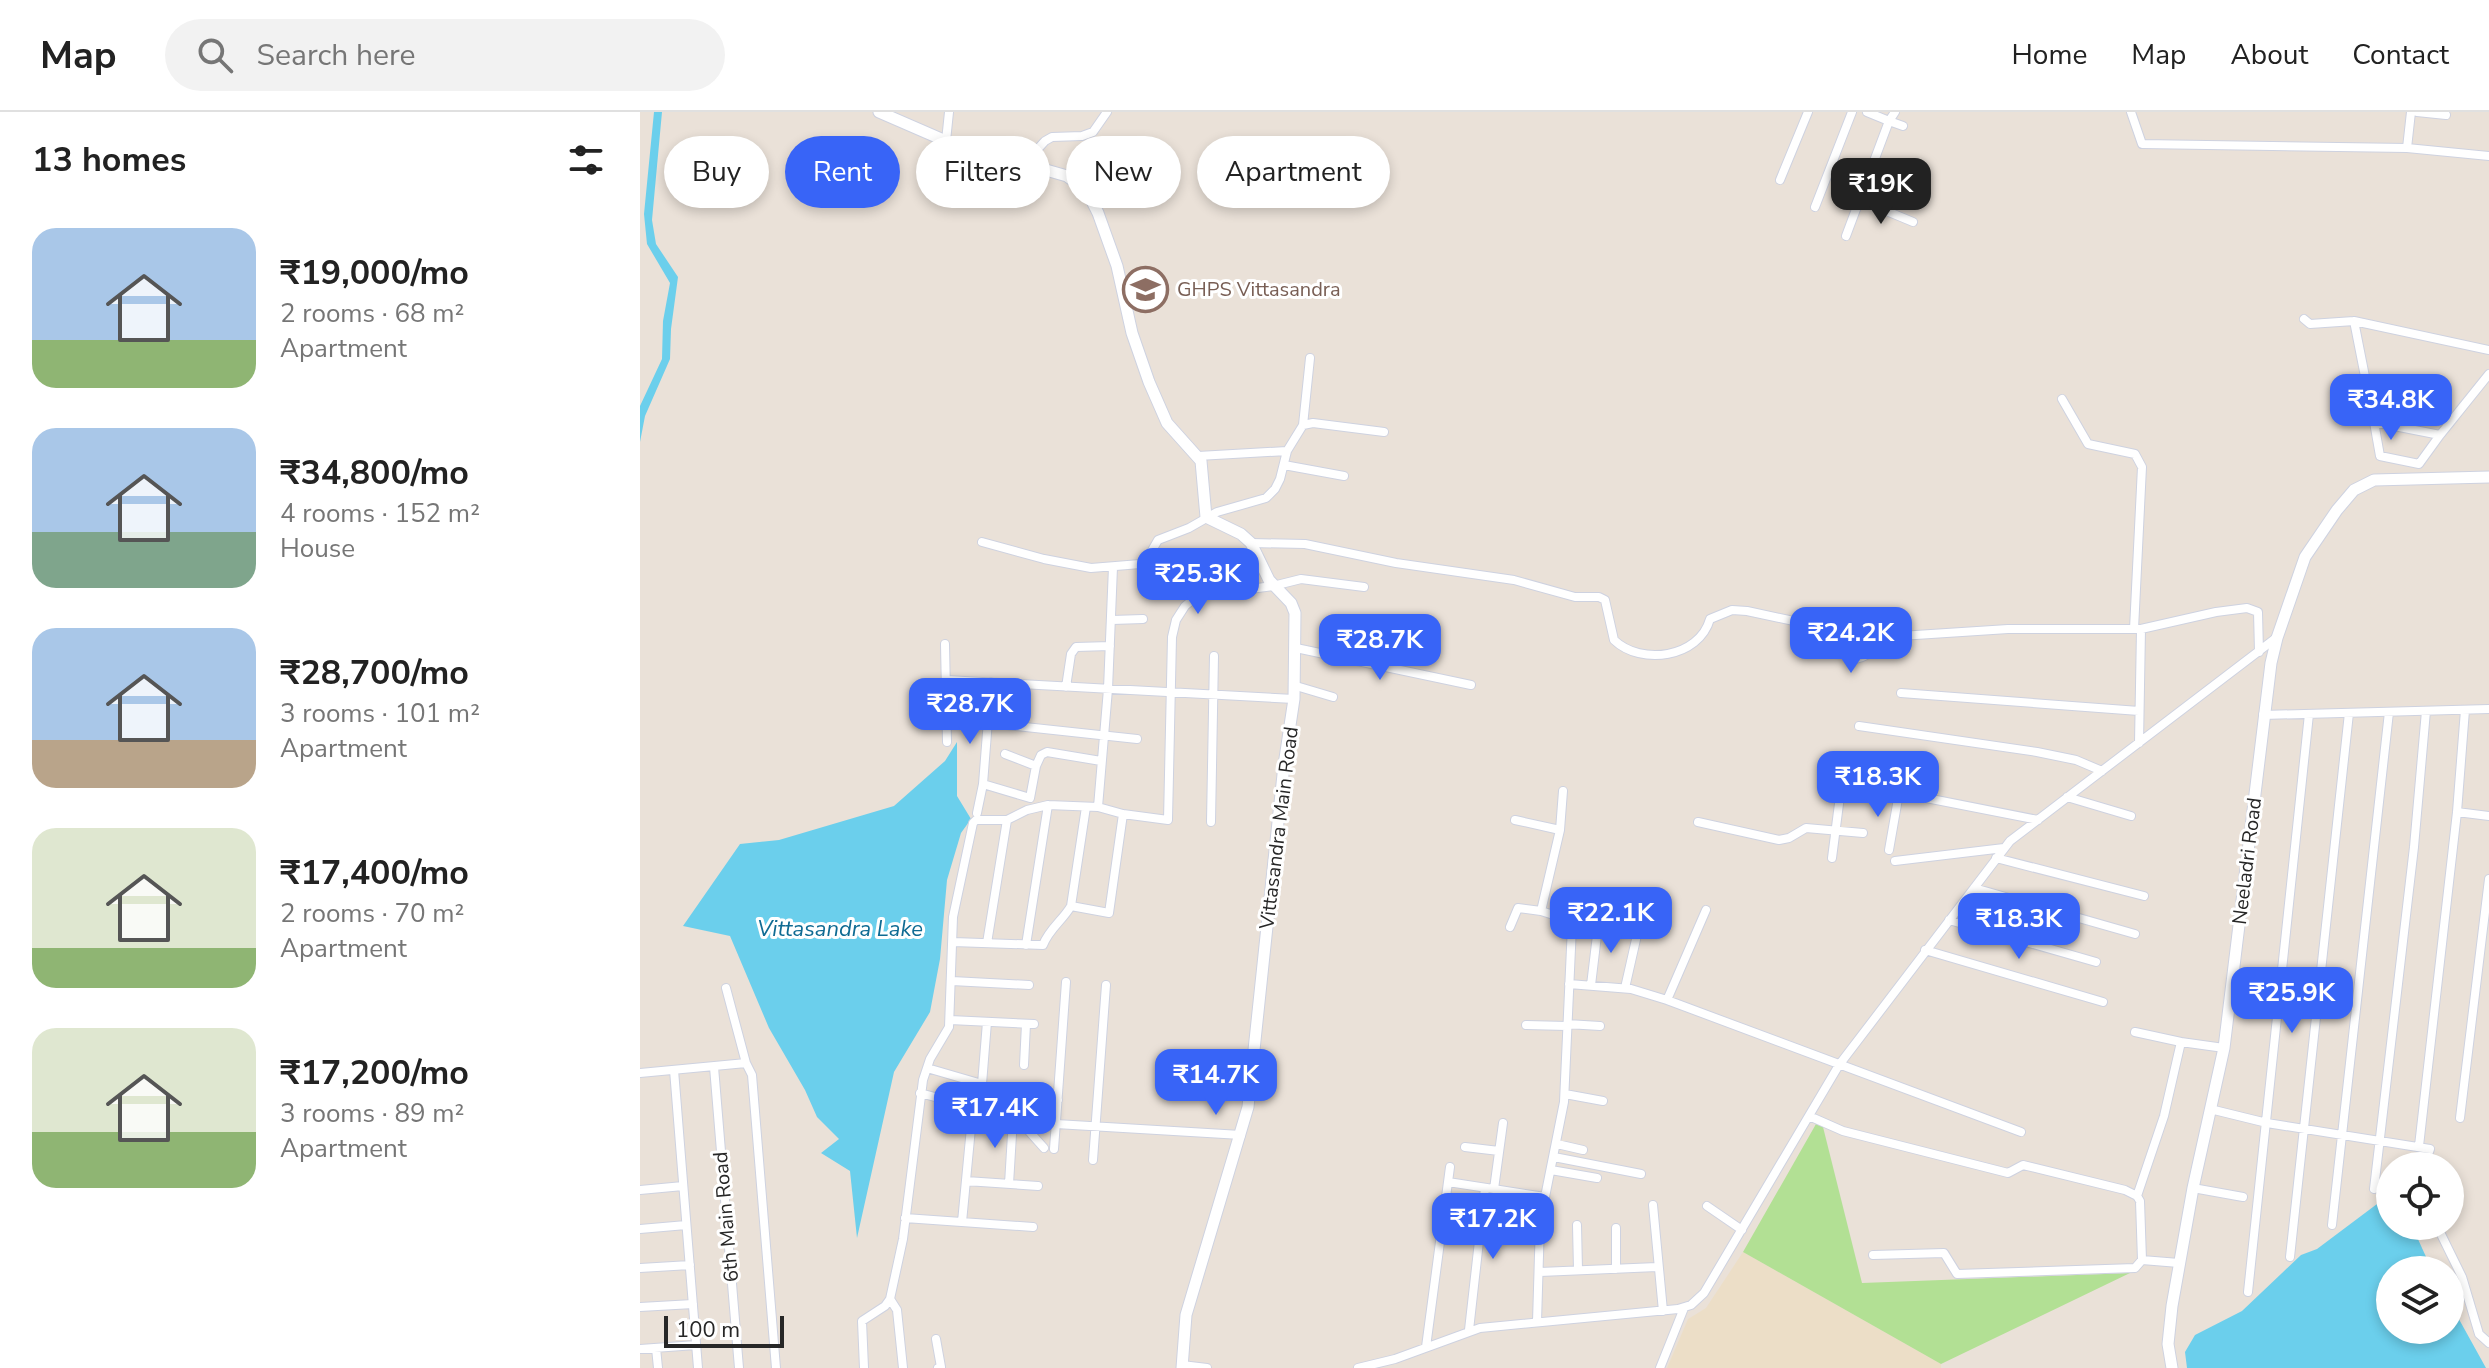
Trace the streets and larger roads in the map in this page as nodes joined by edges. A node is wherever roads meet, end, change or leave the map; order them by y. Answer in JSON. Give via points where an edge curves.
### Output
{"nodes":[{"id":1,"x":879,"y":112,"type":"edge"},
{"id":2,"x":949,"y":112,"type":"edge"},
{"id":3,"x":1107,"y":112,"type":"edge"},
{"id":4,"x":1808,"y":112,"type":"edge"},
{"id":5,"x":1852,"y":112,"type":"edge"},
{"id":6,"x":1867,"y":112,"type":"edge"},
{"id":7,"x":1895,"y":112,"type":"edge"},
{"id":8,"x":2131,"y":112,"type":"edge"},
{"id":9,"x":2414,"y":112,"type":"edge"},
{"id":10,"x":2446,"y":115,"type":"dead end"},
{"id":11,"x":1889,"y":121,"type":"junction"},
{"id":12,"x":1903,"y":126,"type":"dead end"},
{"id":13,"x":934,"y":136,"type":"edge"},
{"id":14,"x":947,"y":136,"type":"edge"},
{"id":15,"x":1050,"y":138,"type":"edge"},
{"id":16,"x":2407,"y":148,"type":"junction"},
{"id":17,"x":2489,"y":156,"type":"edge"},
{"id":18,"x":1872,"y":169,"type":"junction"},
{"id":19,"x":1050,"y":172,"type":"edge"},
{"id":20,"x":1780,"y":180,"type":"dead end"},
{"id":21,"x":1919,"y":187,"type":"dead end"},
{"id":22,"x":1860,"y":200,"type":"junction"},
{"id":23,"x":1815,"y":207,"type":"dead end"},
{"id":24,"x":1913,"y":222,"type":"dead end"},
{"id":25,"x":1846,"y":236,"type":"dead end"},
{"id":26,"x":2304,"y":319,"type":"dead end"},
{"id":27,"x":2354,"y":321,"type":"junction"},
{"id":28,"x":2489,"y":350,"type":"edge"},
{"id":29,"x":1310,"y":358,"type":"dead end"},
{"id":30,"x":2489,"y":374,"type":"edge"},
{"id":31,"x":2062,"y":399,"type":"dead end"},
{"id":32,"x":2374,"y":422,"type":"junction"},
{"id":33,"x":1303,"y":425,"type":"junction"},
{"id":34,"x":1384,"y":432,"type":"dead end"},
{"id":35,"x":2440,"y":435,"type":"junction"},
{"id":36,"x":1287,"y":451,"type":"junction"},
{"id":37,"x":1198,"y":456,"type":"junction"},
{"id":38,"x":2419,"y":464,"type":"junction"},
{"id":39,"x":1284,"y":465,"type":"junction"},
{"id":40,"x":1344,"y":476,"type":"dead end"},
{"id":41,"x":2489,"y":477,"type":"edge"},
{"id":42,"x":2412,"y":478,"type":"junction"},
{"id":43,"x":1206,"y":517,"type":"junction"},
{"id":44,"x":982,"y":542,"type":"dead end"},
{"id":45,"x":1251,"y":543,"type":"junction"},
{"id":46,"x":1113,"y":567,"type":"junction"},
{"id":47,"x":1273,"y":586,"type":"junction"},
{"id":48,"x":1364,"y":587,"type":"dead end"},
{"id":49,"x":1143,"y":619,"type":"dead end"},
{"id":50,"x":1112,"y":620,"type":"junction"},
{"id":51,"x":2138,"y":629,"type":"junction"},
{"id":52,"x":1838,"y":631,"type":"junction"},
{"id":53,"x":1885,"y":637,"type":"junction"},
{"id":54,"x":2277,"y":638,"type":"junction"},
{"id":55,"x":945,"y":644,"type":"dead end"},
{"id":56,"x":1110,"y":646,"type":"junction"},
{"id":57,"x":1296,"y":648,"type":"junction"},
{"id":58,"x":2259,"y":652,"type":"junction"},
{"id":59,"x":1214,"y":656,"type":"dead end"},
{"id":60,"x":947,"y":680,"type":"junction"},
{"id":61,"x":991,"y":682,"type":"junction"},
{"id":62,"x":1471,"y":685,"type":"dead end"},
{"id":63,"x":1066,"y":687,"type":"junction"},
{"id":64,"x":1108,"y":689,"type":"junction"},
{"id":65,"x":1169,"y":693,"type":"junction"},
{"id":66,"x":1295,"y":693,"type":"junction"},
{"id":67,"x":1901,"y":693,"type":"dead end"},
{"id":68,"x":1212,"y":695,"type":"junction"},
{"id":69,"x":1333,"y":697,"type":"dead end"},
{"id":70,"x":2489,"y":709,"type":"edge"},
{"id":71,"x":2465,"y":710,"type":"junction"},
{"id":72,"x":2139,"y":711,"type":"junction"},
{"id":73,"x":2426,"y":711,"type":"junction"},
{"id":74,"x":2389,"y":712,"type":"junction"},
{"id":75,"x":2349,"y":713,"type":"junction"},
{"id":76,"x":2309,"y":714,"type":"junction"},
{"id":77,"x":2263,"y":715,"type":"junction"},
{"id":78,"x":988,"y":723,"type":"junction"},
{"id":79,"x":1859,"y":726,"type":"dead end"},
{"id":80,"x":1104,"y":733,"type":"junction"},
{"id":81,"x":1137,"y":739,"type":"dead end"},
{"id":82,"x":947,"y":742,"type":"dead end"},
{"id":83,"x":2139,"y":743,"type":"junction"},
{"id":84,"x":1005,"y":754,"type":"dead end"},
{"id":85,"x":1101,"y":761,"type":"junction"},
{"id":86,"x":1036,"y":766,"type":"junction"},
{"id":87,"x":2102,"y":771,"type":"junction"},
{"id":88,"x":983,"y":784,"type":"junction"},
{"id":89,"x":1563,"y":791,"type":"dead end"},
{"id":90,"x":1899,"y":793,"type":"junction"},
{"id":91,"x":2067,"y":797,"type":"junction"},
{"id":92,"x":1048,"y":805,"type":"junction"},
{"id":93,"x":1086,"y":807,"type":"junction"},
{"id":94,"x":1098,"y":807,"type":"junction"},
{"id":95,"x":2457,"y":812,"type":"junction"},
{"id":96,"x":977,"y":813,"type":"dead end"},
{"id":97,"x":1123,"y":814,"type":"junction"},
{"id":98,"x":2131,"y":816,"type":"dead end"},
{"id":99,"x":2489,"y":816,"type":"edge"},
{"id":100,"x":1007,"y":820,"type":"junction"},
{"id":101,"x":1515,"y":820,"type":"dead end"},
{"id":102,"x":2038,"y":820,"type":"junction"},
{"id":103,"x":1211,"y":822,"type":"dead end"},
{"id":104,"x":1698,"y":822,"type":"dead end"},
{"id":105,"x":1560,"y":830,"type":"junction"},
{"id":106,"x":1835,"y":830,"type":"junction"},
{"id":107,"x":1863,"y":833,"type":"dead end"},
{"id":108,"x":2004,"y":848,"type":"junction"},
{"id":109,"x":1889,"y":850,"type":"dead end"},
{"id":110,"x":1832,"y":858,"type":"dead end"},
{"id":111,"x":1996,"y":858,"type":"junction"},
{"id":112,"x":1895,"y":861,"type":"dead end"},
{"id":113,"x":2489,"y":879,"type":"edge"},
{"id":114,"x":1974,"y":888,"type":"junction"},
{"id":115,"x":2144,"y":896,"type":"dead end"},
{"id":116,"x":1071,"y":906,"type":"junction"},
{"id":117,"x":1706,"y":910,"type":"dead end"},
{"id":118,"x":1541,"y":911,"type":"junction"},
{"id":119,"x":1645,"y":916,"type":"dead end"},
{"id":120,"x":1949,"y":920,"type":"junction"},
{"id":121,"x":1510,"y":927,"type":"dead end"},
{"id":122,"x":2135,"y":934,"type":"dead end"},
{"id":123,"x":1637,"y":935,"type":"junction"},
{"id":124,"x":953,"y":942,"type":"junction"},
{"id":125,"x":987,"y":943,"type":"junction"},
{"id":126,"x":1026,"y":945,"type":"junction"},
{"id":127,"x":1925,"y":950,"type":"junction"},
{"id":128,"x":2096,"y":962,"type":"dead end"},
{"id":129,"x":952,"y":981,"type":"junction"},
{"id":130,"x":1066,"y":982,"type":"dead end"},
{"id":131,"x":1569,"y":984,"type":"junction"},
{"id":132,"x":1029,"y":985,"type":"dead end"},
{"id":133,"x":1106,"y":985,"type":"dead end"},
{"id":134,"x":1591,"y":985,"type":"junction"},
{"id":135,"x":726,"y":988,"type":"dead end"},
{"id":136,"x":1625,"y":988,"type":"junction"},
{"id":137,"x":1667,"y":1000,"type":"junction"},
{"id":138,"x":2103,"y":1002,"type":"dead end"},
{"id":139,"x":950,"y":1020,"type":"junction"},
{"id":140,"x":987,"y":1022,"type":"junction"},
{"id":141,"x":1526,"y":1025,"type":"dead end"},
{"id":142,"x":1567,"y":1025,"type":"junction"},
{"id":143,"x":1600,"y":1026,"type":"dead end"},
{"id":144,"x":2135,"y":1032,"type":"dead end"},
{"id":145,"x":2181,"y":1042,"type":"junction"},
{"id":146,"x":2224,"y":1048,"type":"junction"},
{"id":147,"x":746,"y":1063,"type":"junction"},
{"id":148,"x":1024,"y":1065,"type":"dead end"},
{"id":149,"x":1839,"y":1065,"type":"junction"},
{"id":150,"x":714,"y":1067,"type":"junction"},
{"id":151,"x":927,"y":1068,"type":"junction"},
{"id":152,"x":674,"y":1070,"type":"junction"},
{"id":153,"x":640,"y":1073,"type":"edge"},
{"id":154,"x":920,"y":1093,"type":"junction"},
{"id":155,"x":1565,"y":1094,"type":"junction"},
{"id":156,"x":1028,"y":1098,"type":"dead end"},
{"id":157,"x":1058,"y":1100,"type":"junction"},
{"id":158,"x":1603,"y":1101,"type":"dead end"},
{"id":159,"x":973,"y":1107,"type":"junction"},
{"id":160,"x":2210,"y":1109,"type":"junction"},
{"id":161,"x":1809,"y":1116,"type":"junction"},
{"id":162,"x":1013,"y":1118,"type":"junction"},
{"id":163,"x":2460,"y":1118,"type":"dead end"},
{"id":164,"x":1503,"y":1123,"type":"dead end"},
{"id":165,"x":2267,"y":1123,"type":"junction"},
{"id":166,"x":1056,"y":1124,"type":"junction"},
{"id":167,"x":1096,"y":1126,"type":"junction"},
{"id":168,"x":2305,"y":1128,"type":"junction"},
{"id":169,"x":2021,"y":1132,"type":"dead end"},
{"id":170,"x":2343,"y":1134,"type":"junction"},
{"id":171,"x":1241,"y":1135,"type":"junction"},
{"id":172,"x":2379,"y":1140,"type":"junction"},
{"id":173,"x":1557,"y":1144,"type":"junction"},
{"id":174,"x":2419,"y":1146,"type":"junction"},
{"id":175,"x":1465,"y":1147,"type":"dead end"},
{"id":176,"x":1583,"y":1150,"type":"dead end"},
{"id":177,"x":1499,"y":1151,"type":"junction"},
{"id":178,"x":2429,"y":1152,"type":"edge"},
{"id":179,"x":1554,"y":1157,"type":"junction"},
{"id":180,"x":1093,"y":1160,"type":"dead end"},
{"id":181,"x":1450,"y":1167,"type":"dead end"},
{"id":182,"x":1551,"y":1170,"type":"junction"},
{"id":183,"x":1641,"y":1174,"type":"dead end"},
{"id":184,"x":1597,"y":1178,"type":"dead end"},
{"id":185,"x":966,"y":1181,"type":"junction"},
{"id":186,"x":1448,"y":1182,"type":"junction"},
{"id":187,"x":1009,"y":1184,"type":"junction"},
{"id":188,"x":683,"y":1186,"type":"junction"},
{"id":189,"x":1038,"y":1186,"type":"dead end"},
{"id":190,"x":1490,"y":1188,"type":"junction"},
{"id":191,"x":2193,"y":1188,"type":"junction"},
{"id":192,"x":2374,"y":1189,"type":"dead end"},
{"id":193,"x":640,"y":1190,"type":"edge"},
{"id":194,"x":2137,"y":1196,"type":"junction"},
{"id":195,"x":1545,"y":1197,"type":"junction"},
{"id":196,"x":2243,"y":1197,"type":"dead end"},
{"id":197,"x":1653,"y":1205,"type":"dead end"},
{"id":198,"x":1707,"y":1206,"type":"dead end"},
{"id":199,"x":905,"y":1218,"type":"junction"},
{"id":200,"x":962,"y":1222,"type":"junction"},
{"id":201,"x":686,"y":1225,"type":"junction"},
{"id":202,"x":1577,"y":1225,"type":"dead end"},
{"id":203,"x":2332,"y":1225,"type":"dead end"},
{"id":204,"x":1033,"y":1227,"type":"dead end"},
{"id":205,"x":1616,"y":1228,"type":"dead end"},
{"id":206,"x":640,"y":1229,"type":"edge"},
{"id":207,"x":1742,"y":1230,"type":"junction"},
{"id":208,"x":2444,"y":1240,"type":"edge"},
{"id":209,"x":1873,"y":1255,"type":"dead end"},
{"id":210,"x":2290,"y":1257,"type":"dead end"},
{"id":211,"x":2142,"y":1260,"type":"junction"},
{"id":212,"x":2179,"y":1263,"type":"junction"},
{"id":213,"x":690,"y":1265,"type":"junction"},
{"id":214,"x":1657,"y":1267,"type":"junction"},
{"id":215,"x":640,"y":1268,"type":"edge"},
{"id":216,"x":1616,"y":1269,"type":"junction"},
{"id":217,"x":1578,"y":1270,"type":"junction"},
{"id":218,"x":1540,"y":1272,"type":"junction"},
{"id":219,"x":2248,"y":1292,"type":"dead end"},
{"id":220,"x":890,"y":1299,"type":"junction"},
{"id":221,"x":693,"y":1304,"type":"junction"},
{"id":222,"x":640,"y":1307,"type":"edge"},
{"id":223,"x":1684,"y":1308,"type":"junction"},
{"id":224,"x":1663,"y":1311,"type":"junction"},
{"id":225,"x":1537,"y":1322,"type":"junction"},
{"id":226,"x":1469,"y":1330,"type":"junction"},
{"id":227,"x":936,"y":1339,"type":"dead end"},
{"id":228,"x":2489,"y":1343,"type":"edge"},
{"id":229,"x":696,"y":1345,"type":"junction"},
{"id":230,"x":1426,"y":1347,"type":"junction"},
{"id":231,"x":656,"y":1348,"type":"junction"},
{"id":232,"x":640,"y":1349,"type":"edge"},
{"id":233,"x":1182,"y":1366,"type":"edge"},
{"id":234,"x":658,"y":1368,"type":"edge"},
{"id":235,"x":698,"y":1368,"type":"edge"},
{"id":236,"x":739,"y":1368,"type":"edge"},
{"id":237,"x":776,"y":1368,"type":"edge"},
{"id":238,"x":864,"y":1368,"type":"edge"},
{"id":239,"x":903,"y":1368,"type":"edge"},
{"id":240,"x":938,"y":1368,"type":"edge"},
{"id":241,"x":1207,"y":1368,"type":"edge"},
{"id":242,"x":1358,"y":1368,"type":"edge"},
{"id":243,"x":1660,"y":1368,"type":"edge"},
{"id":244,"x":2172,"y":1368,"type":"edge"}],
"edges":[{"from":1,"to":13,"type":"street"},
{"from":2,"to":14,"type":"street"},
{"from":3,"to":15,"type":"street","via":[[1093,132]]},
{"from":4,"to":20,"type":"street"},
{"from":5,"to":23,"type":"street"},
{"from":6,"to":11,"type":"street"},
{"from":7,"to":11,"type":"street"},
{"from":8,"to":16,"type":"street","via":[[2142,144]]},
{"from":9,"to":10,"type":"street"},
{"from":9,"to":16,"type":"street"},
{"from":11,"to":12,"type":"street"},
{"from":11,"to":18,"type":"street"},
{"from":16,"to":17,"type":"street"},
{"from":18,"to":21,"type":"street"},
{"from":18,"to":22,"type":"street"},
{"from":19,"to":37,"type":"street","via":[[1067,176],[1087,191],[1117,266],[1149,382],[1167,423]]},
{"from":22,"to":24,"type":"street"},
{"from":22,"to":25,"type":"street"},
{"from":26,"to":27,"type":"street","via":[[2318,325]]},
{"from":27,"to":28,"type":"street"},
{"from":27,"to":32,"type":"street"},
{"from":29,"to":33,"type":"street"},
{"from":30,"to":35,"type":"street"},
{"from":31,"to":51,"type":"street","via":[[2088,444],[2135,454],[2142,467]]},
{"from":32,"to":35,"type":"street"},
{"from":32,"to":38,"type":"street","via":[[2380,456]]},
{"from":33,"to":34,"type":"street"},
{"from":33,"to":36,"type":"street"},
{"from":35,"to":38,"type":"street"},
{"from":36,"to":37,"type":"street"},
{"from":36,"to":39,"type":"street"},
{"from":37,"to":43,"type":"street"},
{"from":38,"to":42,"type":"street"},
{"from":39,"to":40,"type":"street"},
{"from":39,"to":43,"type":"street","via":[[1266,498]]},
{"from":41,"to":42,"type":"street","name":"Neeladri Road"},
{"from":42,"to":54,"type":"street","name":"Neeladri Road","via":[[2368,481],[2342,503],[2302,563]]},
{"from":43,"to":45,"type":"street"},
{"from":43,"to":46,"type":"street","via":[[1158,540],[1140,564]]},
{"from":44,"to":46,"type":"street","via":[[1091,568]]},
{"from":45,"to":47,"type":"street","name":"Vittasandra Main Road"},
{"from":45,"to":52,"type":"street","via":[[1305,544],[1514,580],[1575,597],[1599,597],[1608,607],[1614,640],[1629,652],[1677,653],[1700,638],[1710,619],[1732,610]]},
{"from":46,"to":50,"type":"street"},
{"from":47,"to":48,"type":"street","via":[[1301,579]]},
{"from":47,"to":57,"type":"street","name":"Vittasandra Main Road","via":[[1294,608]]},
{"from":47,"to":65,"type":"street","via":[[1197,596],[1185,606],[1172,637]]},
{"from":49,"to":50,"type":"street"},
{"from":50,"to":56,"type":"street"},
{"from":51,"to":53,"type":"street","via":[[2008,629]]},
{"from":51,"to":58,"type":"street","via":[[2247,608],[2258,612]]},
{"from":51,"to":72,"type":"street"},
{"from":52,"to":53,"type":"street"},
{"from":52,"to":53,"type":"street","via":[[1843,651],[1852,659],[1860,659]]},
{"from":54,"to":58,"type":"street"},
{"from":54,"to":77,"type":"street","name":"Neeladri Road"},
{"from":55,"to":60,"type":"street"},
{"from":56,"to":63,"type":"street","via":[[1072,650]]},
{"from":56,"to":64,"type":"street"},
{"from":57,"to":62,"type":"street"},
{"from":57,"to":66,"type":"street","name":"Vittasandra Main Road"},
{"from":58,"to":83,"type":"street"},
{"from":59,"to":68,"type":"street"},
{"from":60,"to":61,"type":"street"},
{"from":60,"to":82,"type":"street"},
{"from":61,"to":63,"type":"street"},
{"from":61,"to":78,"type":"street"},
{"from":63,"to":64,"type":"street"},
{"from":64,"to":65,"type":"street"},
{"from":64,"to":80,"type":"street"},
{"from":65,"to":68,"type":"street"},
{"from":65,"to":97,"type":"street","via":[[1169,818]]},
{"from":66,"to":68,"type":"street"},
{"from":66,"to":69,"type":"street"},
{"from":66,"to":171,"type":"street","name":"Vittasandra Main Road"},
{"from":67,"to":72,"type":"street"},
{"from":68,"to":103,"type":"street"},
{"from":70,"to":71,"type":"street"},
{"from":71,"to":73,"type":"street"},
{"from":71,"to":95,"type":"street"},
{"from":72,"to":83,"type":"street"},
{"from":73,"to":74,"type":"street"},
{"from":73,"to":172,"type":"street"},
{"from":74,"to":75,"type":"street"},
{"from":74,"to":170,"type":"street"},
{"from":75,"to":76,"type":"street"},
{"from":75,"to":168,"type":"street"},
{"from":76,"to":77,"type":"street"},
{"from":76,"to":165,"type":"street"},
{"from":77,"to":146,"type":"street","name":"Neeladri Road"},
{"from":78,"to":80,"type":"street"},
{"from":78,"to":88,"type":"street"},
{"from":79,"to":87,"type":"street","via":[[2037,752]]},
{"from":80,"to":81,"type":"street"},
{"from":80,"to":85,"type":"street"},
{"from":83,"to":87,"type":"street"},
{"from":84,"to":86,"type":"street"},
{"from":85,"to":86,"type":"street","via":[[1047,752]]},
{"from":85,"to":94,"type":"street"},
{"from":86,"to":88,"type":"street","via":[[1030,798]]},
{"from":87,"to":91,"type":"street"},
{"from":88,"to":96,"type":"street"},
{"from":89,"to":105,"type":"street"},
{"from":90,"to":102,"type":"street"},
{"from":90,"to":106,"type":"street","via":[[1846,787]]},
{"from":90,"to":109,"type":"street"},
{"from":91,"to":98,"type":"street"},
{"from":91,"to":102,"type":"street"},
{"from":92,"to":93,"type":"street"},
{"from":92,"to":100,"type":"street"},
{"from":92,"to":126,"type":"street"},
{"from":93,"to":94,"type":"street"},
{"from":93,"to":116,"type":"street"},
{"from":94,"to":97,"type":"street"},
{"from":95,"to":99,"type":"street"},
{"from":95,"to":174,"type":"street"},
{"from":97,"to":116,"type":"street","via":[[1109,913]]},
{"from":100,"to":124,"type":"street","via":[[973,823],[954,909]]},
{"from":100,"to":125,"type":"street"},
{"from":101,"to":105,"type":"street"},
{"from":102,"to":108,"type":"street"},
{"from":104,"to":106,"type":"street","via":[[1779,840],[1806,828]]},
{"from":105,"to":118,"type":"street"},
{"from":106,"to":107,"type":"street"},
{"from":106,"to":110,"type":"street"},
{"from":108,"to":111,"type":"street"},
{"from":108,"to":112,"type":"street"},
{"from":111,"to":114,"type":"street"},
{"from":111,"to":115,"type":"street"},
{"from":113,"to":163,"type":"street"},
{"from":114,"to":120,"type":"street"},
{"from":114,"to":122,"type":"street"},
{"from":116,"to":126,"type":"street","via":[[1043,945]]},
{"from":117,"to":137,"type":"street"},
{"from":118,"to":121,"type":"street","via":[[1518,908]]},
{"from":118,"to":131,"type":"street","via":[[1572,926]]},
{"from":119,"to":123,"type":"street"},
{"from":120,"to":127,"type":"street"},
{"from":120,"to":128,"type":"street"},
{"from":123,"to":134,"type":"street","via":[[1598,927]]},
{"from":123,"to":136,"type":"street"},
{"from":124,"to":125,"type":"street"},
{"from":124,"to":129,"type":"street"},
{"from":125,"to":126,"type":"street"},
{"from":127,"to":138,"type":"street"},
{"from":127,"to":149,"type":"street"},
{"from":129,"to":132,"type":"street"},
{"from":129,"to":139,"type":"street"},
{"from":130,"to":157,"type":"street"},
{"from":131,"to":134,"type":"street"},
{"from":131,"to":142,"type":"street"},
{"from":133,"to":167,"type":"street"},
{"from":134,"to":136,"type":"street"},
{"from":135,"to":147,"type":"street"},
{"from":136,"to":137,"type":"street"},
{"from":137,"to":149,"type":"street"},
{"from":139,"to":140,"type":"street"},
{"from":139,"to":151,"type":"street"},
{"from":140,"to":148,"type":"street","via":[[1030,1024]]},
{"from":140,"to":151,"type":"street","via":[[982,1084]]},
{"from":141,"to":142,"type":"street"},
{"from":142,"to":143,"type":"street"},
{"from":142,"to":155,"type":"street"},
{"from":144,"to":145,"type":"street"},
{"from":145,"to":146,"type":"street"},
{"from":145,"to":194,"type":"street","via":[[2167,1106]]},
{"from":146,"to":160,"type":"street","name":"Neeladri Road"},
{"from":147,"to":150,"type":"street"},
{"from":147,"to":237,"type":"street","via":[[756,1101]]},
{"from":149,"to":161,"type":"street"},
{"from":149,"to":169,"type":"street"},
{"from":150,"to":152,"type":"street"},
{"from":150,"to":236,"type":"street","name":"6th Main Road"},
{"from":151,"to":154,"type":"street"},
{"from":152,"to":153,"type":"street"},
{"from":152,"to":188,"type":"street"},
{"from":154,"to":159,"type":"street"},
{"from":154,"to":199,"type":"street"},
{"from":155,"to":158,"type":"street"},
{"from":155,"to":173,"type":"street"},
{"from":156,"to":157,"type":"street"},
{"from":157,"to":166,"type":"street"},
{"from":159,"to":162,"type":"street"},
{"from":159,"to":185,"type":"street"},
{"from":160,"to":165,"type":"street"},
{"from":160,"to":191,"type":"street","name":"Neeladri Road"},
{"from":161,"to":194,"type":"street","via":[[1843,1131],[1999,1171],[2008,1173],[2023,1165]]},
{"from":161,"to":207,"type":"street"},
{"from":162,"to":166,"type":"street","via":[[1049,1148]]},
{"from":162,"to":187,"type":"street"},
{"from":164,"to":177,"type":"street"},
{"from":165,"to":168,"type":"street"},
{"from":165,"to":219,"type":"street"},
{"from":166,"to":167,"type":"street"},
{"from":167,"to":171,"type":"street"},
{"from":167,"to":180,"type":"street"},
{"from":168,"to":170,"type":"street"},
{"from":168,"to":210,"type":"street"},
{"from":170,"to":172,"type":"street"},
{"from":170,"to":203,"type":"street"},
{"from":171,"to":233,"type":"street","name":"Vittasandra Main Road","via":[[1186,1315]]},
{"from":172,"to":174,"type":"street"},
{"from":172,"to":192,"type":"street"},
{"from":173,"to":176,"type":"street"},
{"from":173,"to":179,"type":"street"},
{"from":174,"to":178,"type":"street"},
{"from":175,"to":177,"type":"street"},
{"from":177,"to":190,"type":"street"},
{"from":179,"to":182,"type":"street"},
{"from":179,"to":183,"type":"street"},
{"from":181,"to":186,"type":"street"},
{"from":182,"to":184,"type":"street"},
{"from":182,"to":195,"type":"street"},
{"from":185,"to":187,"type":"street"},
{"from":185,"to":200,"type":"street"},
{"from":186,"to":190,"type":"street"},
{"from":186,"to":230,"type":"street"},
{"from":187,"to":189,"type":"street"},
{"from":188,"to":193,"type":"street"},
{"from":188,"to":201,"type":"street"},
{"from":190,"to":195,"type":"street"},
{"from":190,"to":226,"type":"street"},
{"from":191,"to":196,"type":"street"},
{"from":191,"to":212,"type":"street","name":"Neeladri Road"},
{"from":194,"to":211,"type":"street"},
{"from":195,"to":218,"type":"street"},
{"from":197,"to":214,"type":"street"},
{"from":198,"to":207,"type":"street"},
{"from":199,"to":200,"type":"street"},
{"from":199,"to":220,"type":"street"},
{"from":200,"to":204,"type":"street"},
{"from":201,"to":206,"type":"street"},
{"from":201,"to":213,"type":"street"},
{"from":202,"to":217,"type":"street"},
{"from":205,"to":216,"type":"street"},
{"from":207,"to":223,"type":"street","via":[[1704,1293]]},
{"from":208,"to":228,"type":"street","via":[[2462,1277],[2479,1334]]},
{"from":209,"to":211,"type":"street","via":[[1944,1253],[1957,1274],[2135,1268]]},
{"from":211,"to":212,"type":"street"},
{"from":212,"to":244,"type":"street","name":"Neeladri Road","via":[[2168,1344]]},
{"from":213,"to":215,"type":"street"},
{"from":213,"to":221,"type":"street"},
{"from":214,"to":216,"type":"street"},
{"from":214,"to":224,"type":"street"},
{"from":216,"to":217,"type":"street"},
{"from":217,"to":218,"type":"street"},
{"from":218,"to":225,"type":"street"},
{"from":220,"to":238,"type":"street","via":[[862,1321]]},
{"from":220,"to":239,"type":"street","via":[[897,1310]]},
{"from":221,"to":222,"type":"street"},
{"from":221,"to":229,"type":"street"},
{"from":223,"to":224,"type":"street"},
{"from":223,"to":243,"type":"street"},
{"from":224,"to":225,"type":"street"},
{"from":225,"to":226,"type":"street"},
{"from":226,"to":230,"type":"street"},
{"from":227,"to":240,"type":"street"},
{"from":229,"to":231,"type":"street"},
{"from":229,"to":235,"type":"street"},
{"from":230,"to":242,"type":"street"},
{"from":231,"to":232,"type":"street"},
{"from":231,"to":234,"type":"street"},
{"from":233,"to":241,"type":"street"}]}
